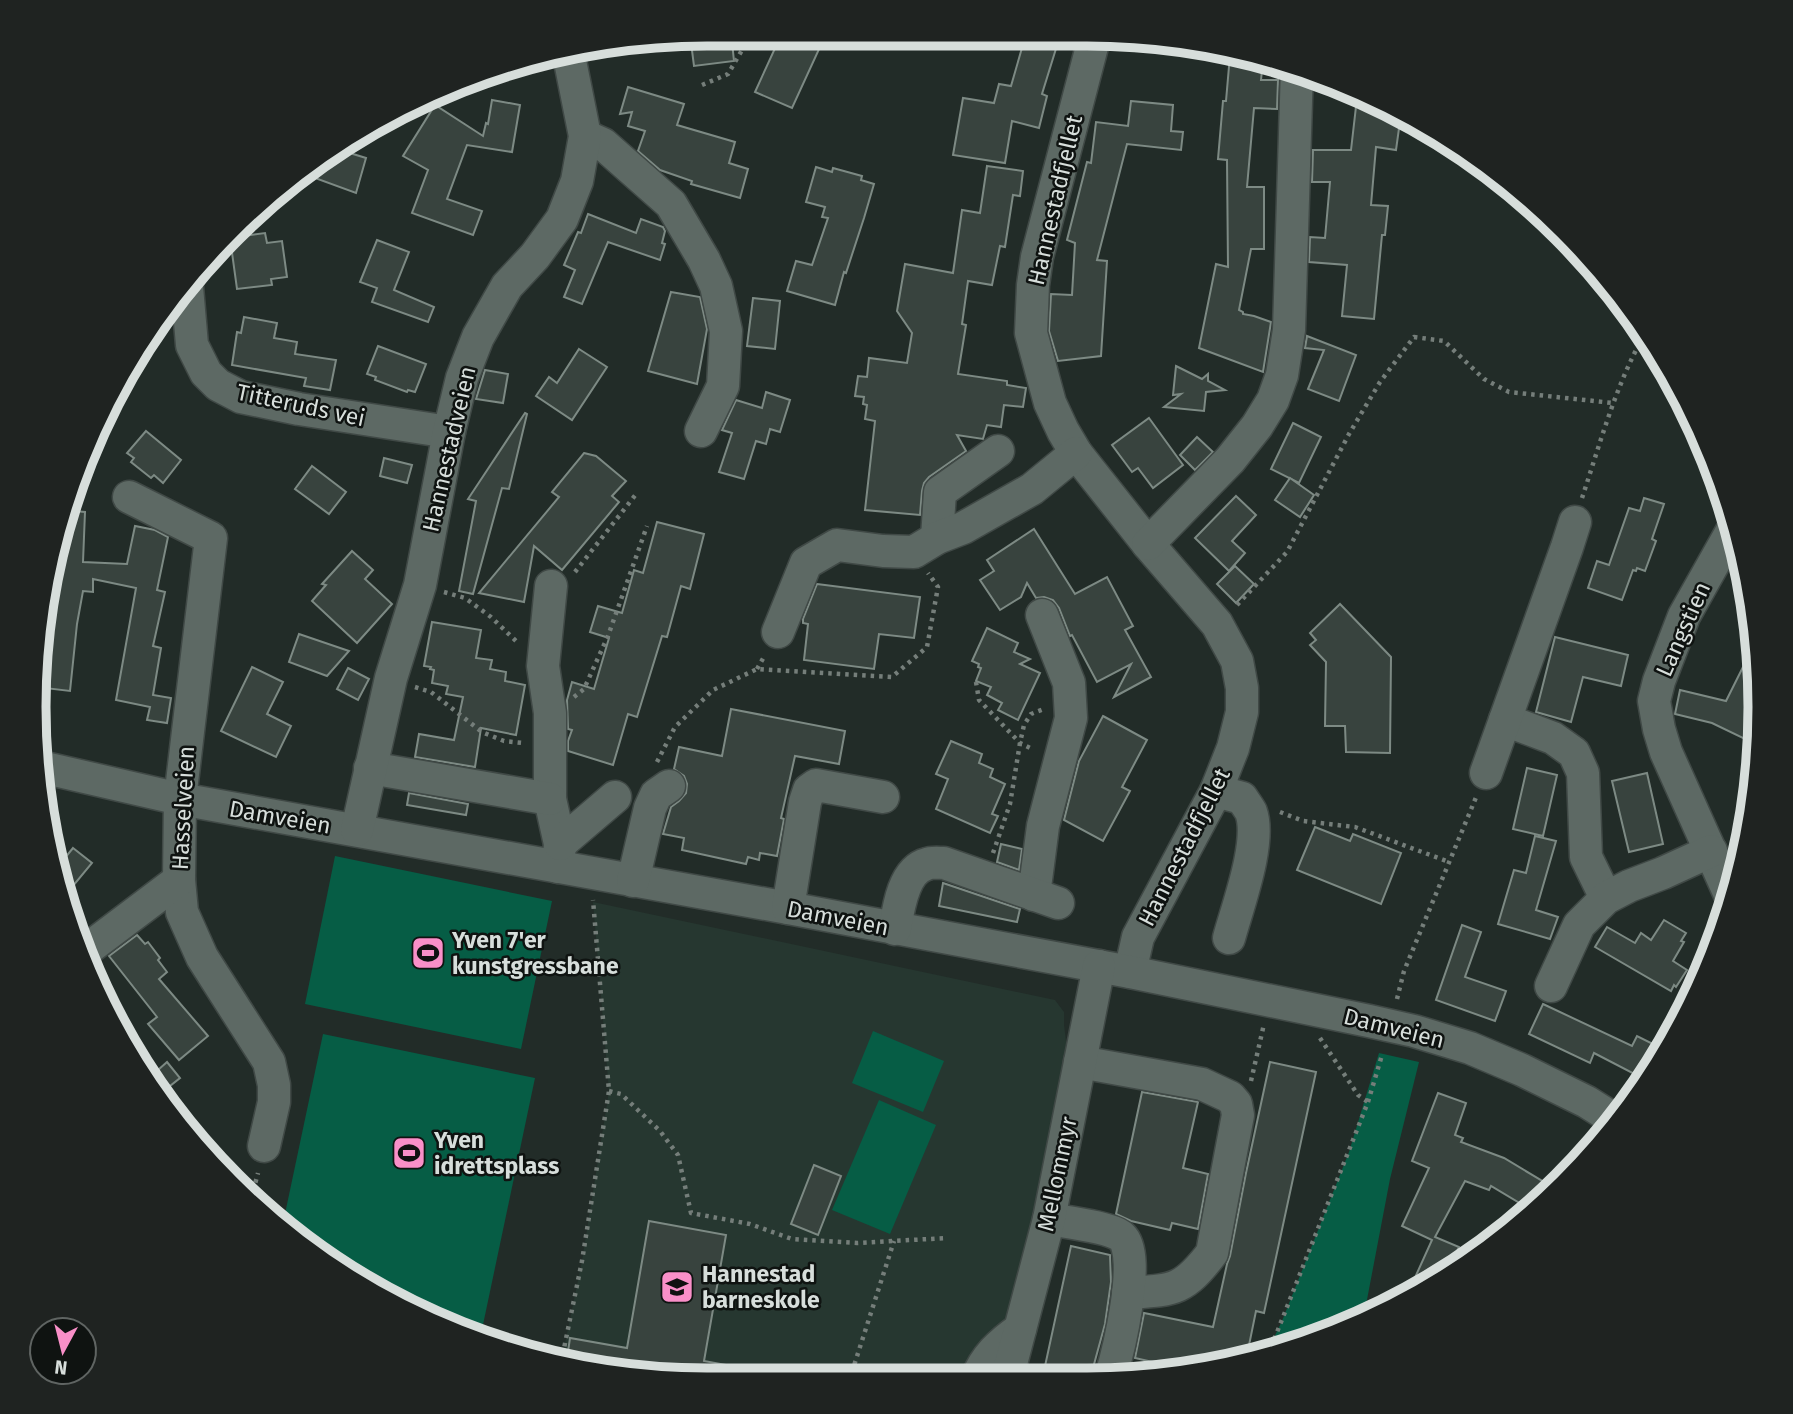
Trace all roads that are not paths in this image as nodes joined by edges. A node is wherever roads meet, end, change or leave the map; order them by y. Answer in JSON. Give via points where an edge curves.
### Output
{"nodes":[{"id":1,"x":1092,"y":45,"type":"edge"},
{"id":2,"x":570,"y":60,"type":"edge"},
{"id":3,"x":1295,"y":80,"type":"edge"},
{"id":4,"x":585,"y":136,"type":"junction"},
{"id":5,"x":188,"y":297,"type":"edge"},
{"id":6,"x":701,"y":431,"type":"dead end"},
{"id":7,"x":449,"y":432,"type":"junction"},
{"id":8,"x":998,"y":451,"type":"dead end"},
{"id":9,"x":1076,"y":453,"type":"junction"},
{"id":10,"x":129,"y":497,"type":"dead end"},
{"id":11,"x":1575,"y":522,"type":"road end"},
{"id":12,"x":1726,"y":541,"type":"edge"},
{"id":13,"x":1148,"y":544,"type":"junction"},
{"id":14,"x":925,"y":545,"type":"junction"},
{"id":15,"x":551,"y":586,"type":"road end"},
{"id":16,"x":1042,"y":615,"type":"dead end"},
{"id":17,"x":778,"y":632,"type":"dead end"},
{"id":18,"x":1505,"y":720,"type":"junction"},
{"id":19,"x":370,"y":768,"type":"junction"},
{"id":20,"x":49,"y":769,"type":"edge"},
{"id":21,"x":1486,"y":773,"type":"road end"},
{"id":22,"x":663,"y":774,"type":"road end"},
{"id":23,"x":1229,"y":795,"type":"junction"},
{"id":24,"x":615,"y":797,"type":"dead end"},
{"id":25,"x":883,"y":797,"type":"dead end"},
{"id":26,"x":180,"y":799,"type":"junction"},
{"id":27,"x":550,"y":799,"type":"junction"},
{"id":28,"x":357,"y":830,"type":"junction"},
{"id":29,"x":1711,"y":851,"type":"junction"},
{"id":30,"x":559,"y":856,"type":"junction"},
{"id":31,"x":179,"y":880,"type":"junction"},
{"id":32,"x":633,"y":881,"type":"junction"},
{"id":33,"x":1724,"y":881,"type":"edge"},
{"id":34,"x":1606,"y":898,"type":"junction"},
{"id":35,"x":788,"y":908,"type":"junction"},
{"id":36,"x":895,"y":929,"type":"junction"},
{"id":37,"x":1229,"y":939,"type":"dead end"},
{"id":38,"x":91,"y":947,"type":"edge"},
{"id":39,"x":1099,"y":967,"type":"junction"},
{"id":40,"x":1130,"y":972,"type":"junction"},
{"id":41,"x":1551,"y":986,"type":"dead end"},
{"id":42,"x":1080,"y":1062,"type":"junction"},
{"id":43,"x":1607,"y":1114,"type":"edge"},
{"id":44,"x":264,"y":1146,"type":"dead end"},
{"id":45,"x":1049,"y":1219,"type":"junction"},
{"id":46,"x":1128,"y":1293,"type":"junction"},
{"id":47,"x":1020,"y":1329,"type":"junction"},
{"id":48,"x":1121,"y":1367,"type":"edge"},
{"id":49,"x":981,"y":1368,"type":"edge"},
{"id":50,"x":1009,"y":1368,"type":"edge"}],
"edges":[{"from":1,"to":9,"type":"street","name":"Hannestadfjellet","via":[[1037,257],[1031,333],[1050,403]]},
{"from":2,"to":4,"type":"street","name":"Hannestadveien"},
{"from":3,"to":13,"type":"street","via":[[1289,330],[1282,375],[1257,426]]},
{"from":4,"to":6,"type":"street","via":[[603,144],[671,204],[716,286],[726,331],[723,386]]},
{"from":4,"to":7,"type":"street","name":"Hannestadveien","via":[[577,181],[562,219],[507,286],[478,337],[461,378]]},
{"from":5,"to":7,"type":"street","name":"Titteruds vei","via":[[192,345],[206,373],[241,397]]},
{"from":7,"to":19,"type":"street","name":"Hannestadveien","via":[[420,585]]},
{"from":8,"to":14,"type":"street","via":[[940,492]]},
{"from":9,"to":13,"type":"street","name":"Hannestadfjellet"},
{"from":9,"to":14,"type":"street","via":[[1032,489]]},
{"from":10,"to":26,"type":"street","name":"Hasselveien","via":[[211,538]]},
{"from":11,"to":18,"type":"street"},
{"from":12,"to":29,"type":"street","name":"Langstien","via":[[1684,616],[1654,701],[1666,751]]},
{"from":13,"to":23,"type":"street","name":"Hannestadfjellet","via":[[1217,624],[1237,661],[1242,712]]},
{"from":14,"to":17,"type":"street","via":[[883,551],[836,545],[806,563]]},
{"from":15,"to":27,"type":"street","via":[[543,666],[550,713]]},
{"from":16,"to":36,"type":"street","via":[[1071,699],[1071,718],[1043,826],[1046,899],[944,863],[926,864],[909,879],[900,897]]},
{"from":18,"to":21,"type":"street"},
{"from":18,"to":34,"type":"street","via":[[1553,738],[1574,753],[1583,773],[1586,857]]},
{"from":19,"to":27,"type":"street"},
{"from":19,"to":28,"type":"street","name":"Hannestadveien"},
{"from":20,"to":26,"type":"street","name":"Damveien"},
{"from":22,"to":32,"type":"street"},
{"from":23,"to":37,"type":"street","via":[[1251,813],[1254,829]]},
{"from":23,"to":40,"type":"street","name":"Hannestadfjellet","via":[[1138,937]]},
{"from":24,"to":30,"type":"street"},
{"from":25,"to":35,"type":"street","via":[[816,785],[808,790]]},
{"from":26,"to":28,"type":"street","name":"Damveien"},
{"from":26,"to":31,"type":"street","name":"Hasselveien"},
{"from":27,"to":30,"type":"street"},
{"from":28,"to":30,"type":"street","name":"Damveien"},
{"from":29,"to":33,"type":"street","name":"Langstien"},
{"from":29,"to":34,"type":"street"},
{"from":30,"to":32,"type":"street","name":"Damveien","via":[[594,874]]},
{"from":31,"to":38,"type":"street"},
{"from":31,"to":44,"type":"street","name":"Hasselveien","via":[[182,912],[202,957],[269,1062],[274,1102]]},
{"from":32,"to":35,"type":"street","name":"Damveien"},
{"from":34,"to":41,"type":"street","via":[[1579,925]]},
{"from":35,"to":36,"type":"street","name":"Damveien"},
{"from":36,"to":39,"type":"street","name":"Damveien"},
{"from":39,"to":40,"type":"street","name":"Damveien"},
{"from":39,"to":42,"type":"street","name":"Mellommyr"},
{"from":40,"to":43,"type":"street","name":"Damveien","via":[[1369,1021],[1470,1048]]},
{"from":42,"to":45,"type":"street","name":"Mellommyr"},
{"from":42,"to":46,"type":"street","via":[[1202,1084],[1236,1104],[1238,1115],[1212,1253],[1183,1284],[1164,1291]]},
{"from":45,"to":46,"type":"street","via":[[1122,1237],[1131,1267]]},
{"from":45,"to":47,"type":"street","name":"Mellommyr"},
{"from":46,"to":48,"type":"street"},
{"from":47,"to":49,"type":"street","via":[[998,1345]]},
{"from":47,"to":50,"type":"street","name":"Mellommyr"}]}
